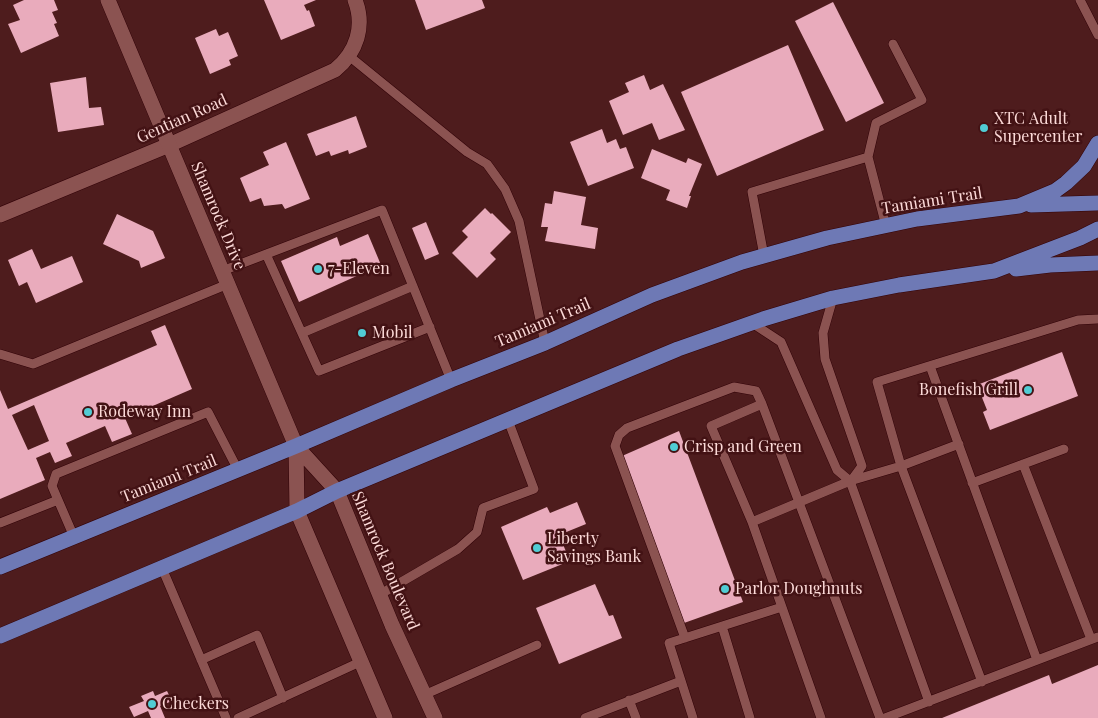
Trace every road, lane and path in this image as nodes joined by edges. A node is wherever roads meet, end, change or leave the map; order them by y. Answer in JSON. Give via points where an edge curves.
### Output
{"nodes":[{"id":1,"x":108,"y":0,"type":"edge"},
{"id":2,"x":355,"y":0,"type":"edge"},
{"id":3,"x":1080,"y":0,"type":"edge"},
{"id":4,"x":1098,"y":35,"type":"edge"},
{"id":5,"x":894,"y":44,"type":"dead end"},
{"id":6,"x":349,"y":56,"type":"junction"},
{"id":7,"x":1098,"y":142,"type":"edge"},
{"id":8,"x":169,"y":145,"type":"junction"},
{"id":9,"x":868,"y":157,"type":"junction"},
{"id":10,"x":1098,"y":203,"type":"edge"},
{"id":11,"x":1019,"y":206,"type":"junction"},
{"id":12,"x":0,"y":215,"type":"edge"},
{"id":13,"x":886,"y":226,"type":"junction"},
{"id":14,"x":1098,"y":229,"type":"edge"},
{"id":15,"x":266,"y":254,"type":"junction"},
{"id":16,"x":764,"y":256,"type":"junction"},
{"id":17,"x":1098,"y":263,"type":"edge"},
{"id":18,"x":994,"y":271,"type":"junction"},
{"id":19,"x":225,"y":278,"type":"junction"},
{"id":20,"x":413,"y":286,"type":"junction"},
{"id":21,"x":833,"y":298,"type":"junction"},
{"id":22,"x":1098,"y":319,"type":"edge"},
{"id":23,"x":752,"y":323,"type":"junction"},
{"id":24,"x":430,"y":327,"type":"junction"},
{"id":25,"x":302,"y":333,"type":"junction"},
{"id":26,"x":545,"y":343,"type":"junction"},
{"id":27,"x":0,"y":354,"type":"edge"},
{"id":28,"x":930,"y":366,"type":"junction"},
{"id":29,"x":451,"y":380,"type":"junction"},
{"id":30,"x":762,"y":404,"type":"junction"},
{"id":31,"x":508,"y":420,"type":"junction"},
{"id":32,"x":959,"y":444,"type":"junction"},
{"id":33,"x":296,"y":446,"type":"junction"},
{"id":34,"x":1064,"y":449,"type":"dead end"},
{"id":35,"x":1023,"y":464,"type":"junction"},
{"id":36,"x":901,"y":466,"type":"junction"},
{"id":37,"x":238,"y":470,"type":"junction"},
{"id":38,"x":850,"y":481,"type":"junction"},
{"id":39,"x":972,"y":483,"type":"junction"},
{"id":40,"x":337,"y":491,"type":"junction"},
{"id":41,"x":58,"y":500,"type":"junction"},
{"id":42,"x":799,"y":502,"type":"junction"},
{"id":43,"x":297,"y":511,"type":"junction"},
{"id":44,"x":752,"y":522,"type":"junction"},
{"id":45,"x":0,"y":523,"type":"edge"},
{"id":46,"x":74,"y":537,"type":"junction"},
{"id":47,"x":0,"y":567,"type":"edge"},
{"id":48,"x":162,"y":568,"type":"junction"},
{"id":49,"x":379,"y":595,"type":"junction"},
{"id":50,"x":782,"y":607,"type":"junction"},
{"id":51,"x":722,"y":626,"type":"junction"},
{"id":52,"x":0,"y":636,"type":"edge"},
{"id":53,"x":684,"y":638,"type":"junction"},
{"id":54,"x":1095,"y":638,"type":"edge"},
{"id":55,"x":537,"y":645,"type":"dead end"},
{"id":56,"x":201,"y":660,"type":"junction"},
{"id":57,"x":1037,"y":660,"type":"junction"},
{"id":58,"x":360,"y":662,"type":"junction"},
{"id":59,"x":681,"y":681,"type":"junction"},
{"id":60,"x":982,"y":682,"type":"junction"},
{"id":61,"x":424,"y":695,"type":"junction"},
{"id":62,"x":283,"y":698,"type":"junction"},
{"id":63,"x":629,"y":700,"type":"junction"},
{"id":64,"x":929,"y":702,"type":"junction"},
{"id":65,"x":226,"y":718,"type":"edge"},
{"id":66,"x":238,"y":718,"type":"edge"},
{"id":67,"x":384,"y":718,"type":"edge"},
{"id":68,"x":435,"y":718,"type":"edge"},
{"id":69,"x":585,"y":718,"type":"edge"},
{"id":70,"x":636,"y":718,"type":"edge"},
{"id":71,"x":693,"y":718,"type":"edge"},
{"id":72,"x":750,"y":718,"type":"edge"},
{"id":73,"x":821,"y":718,"type":"edge"},
{"id":74,"x":880,"y":718,"type":"edge"},
{"id":75,"x":886,"y":718,"type":"edge"}],
"edges":[{"from":1,"to":8,"type":"street","name":"Shamrock Drive"},
{"from":2,"to":6,"type":"street","name":"Gentian Road","via":[[360,16],[359,32]]},
{"from":3,"to":4,"type":"lane"},
{"from":5,"to":9,"type":"lane","via":[[922,100],[876,123]]},
{"from":6,"to":8,"type":"street","name":"Gentian Road","via":[[335,70]]},
{"from":6,"to":26,"type":"lane","via":[[467,152],[488,164],[505,189],[519,221]]},
{"from":7,"to":11,"type":"main road","name":"Tamiami Trail","via":[[1084,166],[1066,183]]},
{"from":8,"to":12,"type":"street","name":"Gentian Road"},
{"from":8,"to":19,"type":"street","name":"Shamrock Drive"},
{"from":9,"to":13,"type":"lane"},
{"from":9,"to":16,"type":"lane","via":[[752,192]]},
{"from":10,"to":11,"type":"main road"},
{"from":11,"to":13,"type":"main road","name":"Tamiami Trail"},
{"from":13,"to":16,"type":"main road","name":"Tamiami Trail"},
{"from":14,"to":18,"type":"main road"},
{"from":15,"to":19,"type":"lane"},
{"from":15,"to":20,"type":"lane","via":[[382,210]]},
{"from":15,"to":25,"type":"lane"},
{"from":16,"to":26,"type":"main road","name":"Tamiami Trail","via":[[652,294]]},
{"from":17,"to":18,"type":"main road"},
{"from":18,"to":21,"type":"main road"},
{"from":19,"to":27,"type":"lane","via":[[33,364]]},
{"from":19,"to":33,"type":"street","name":"Shamrock Drive"},
{"from":20,"to":24,"type":"lane"},
{"from":20,"to":25,"type":"lane"},
{"from":21,"to":23,"type":"main road"},
{"from":21,"to":38,"type":"lane","via":[[823,333],[825,359],[862,466]]},
{"from":22,"to":28,"type":"lane","via":[[1078,320]]},
{"from":23,"to":31,"type":"main road","via":[[678,349]]},
{"from":23,"to":38,"type":"lane","via":[[781,342],[837,470]]},
{"from":24,"to":25,"type":"lane","via":[[319,371]]},
{"from":24,"to":29,"type":"lane"},
{"from":26,"to":29,"type":"main road","name":"Tamiami Trail"},
{"from":28,"to":32,"type":"lane"},
{"from":28,"to":36,"type":"lane","via":[[877,382]]},
{"from":29,"to":33,"type":"main road","name":"Tamiami Trail"},
{"from":30,"to":42,"type":"lane"},
{"from":30,"to":44,"type":"lane","via":[[711,426]]},
{"from":30,"to":53,"type":"lane","via":[[756,391],[734,387],[626,428],[615,446]]},
{"from":31,"to":40,"type":"main road"},
{"from":31,"to":49,"type":"lane","via":[[534,488],[483,508],[477,532],[458,549]]},
{"from":32,"to":36,"type":"lane"},
{"from":32,"to":39,"type":"lane"},
{"from":33,"to":37,"type":"main road","name":"Tamiami Trail"},
{"from":33,"to":40,"type":"street","name":"Shamrock Boulevard"},
{"from":33,"to":43,"type":"street"},
{"from":34,"to":35,"type":"lane"},
{"from":35,"to":39,"type":"lane"},
{"from":35,"to":54,"type":"lane"},
{"from":36,"to":38,"type":"lane"},
{"from":36,"to":60,"type":"lane"},
{"from":37,"to":41,"type":"lane","via":[[208,412],[56,474],[52,486]]},
{"from":37,"to":46,"type":"main road","name":"Tamiami Trail"},
{"from":38,"to":42,"type":"lane"},
{"from":38,"to":64,"type":"lane"},
{"from":39,"to":57,"type":"lane"},
{"from":40,"to":43,"type":"main road"},
{"from":40,"to":49,"type":"street","name":"Shamrock Boulevard"},
{"from":41,"to":45,"type":"lane"},
{"from":41,"to":46,"type":"lane"},
{"from":42,"to":44,"type":"lane"},
{"from":42,"to":74,"type":"lane"},
{"from":43,"to":48,"type":"main road"},
{"from":43,"to":58,"type":"street"},
{"from":44,"to":50,"type":"lane"},
{"from":46,"to":47,"type":"main road","name":"Tamiami Trail"},
{"from":48,"to":52,"type":"main road"},
{"from":48,"to":56,"type":"lane"},
{"from":49,"to":61,"type":"street","name":"Shamrock Boulevard"},
{"from":50,"to":51,"type":"lane"},
{"from":50,"to":73,"type":"lane"},
{"from":51,"to":53,"type":"lane"},
{"from":51,"to":72,"type":"lane"},
{"from":53,"to":59,"type":"lane","via":[[669,643]]},
{"from":54,"to":57,"type":"lane"},
{"from":55,"to":61,"type":"lane"},
{"from":56,"to":62,"type":"lane","via":[[257,634]]},
{"from":56,"to":65,"type":"lane"},
{"from":57,"to":60,"type":"lane"},
{"from":58,"to":62,"type":"lane"},
{"from":58,"to":67,"type":"street"},
{"from":59,"to":63,"type":"lane"},
{"from":59,"to":71,"type":"lane"},
{"from":60,"to":64,"type":"lane"},
{"from":61,"to":68,"type":"street","name":"Shamrock Boulevard"},
{"from":62,"to":66,"type":"lane"},
{"from":63,"to":69,"type":"lane"},
{"from":63,"to":70,"type":"lane"},
{"from":64,"to":75,"type":"lane"}]}
